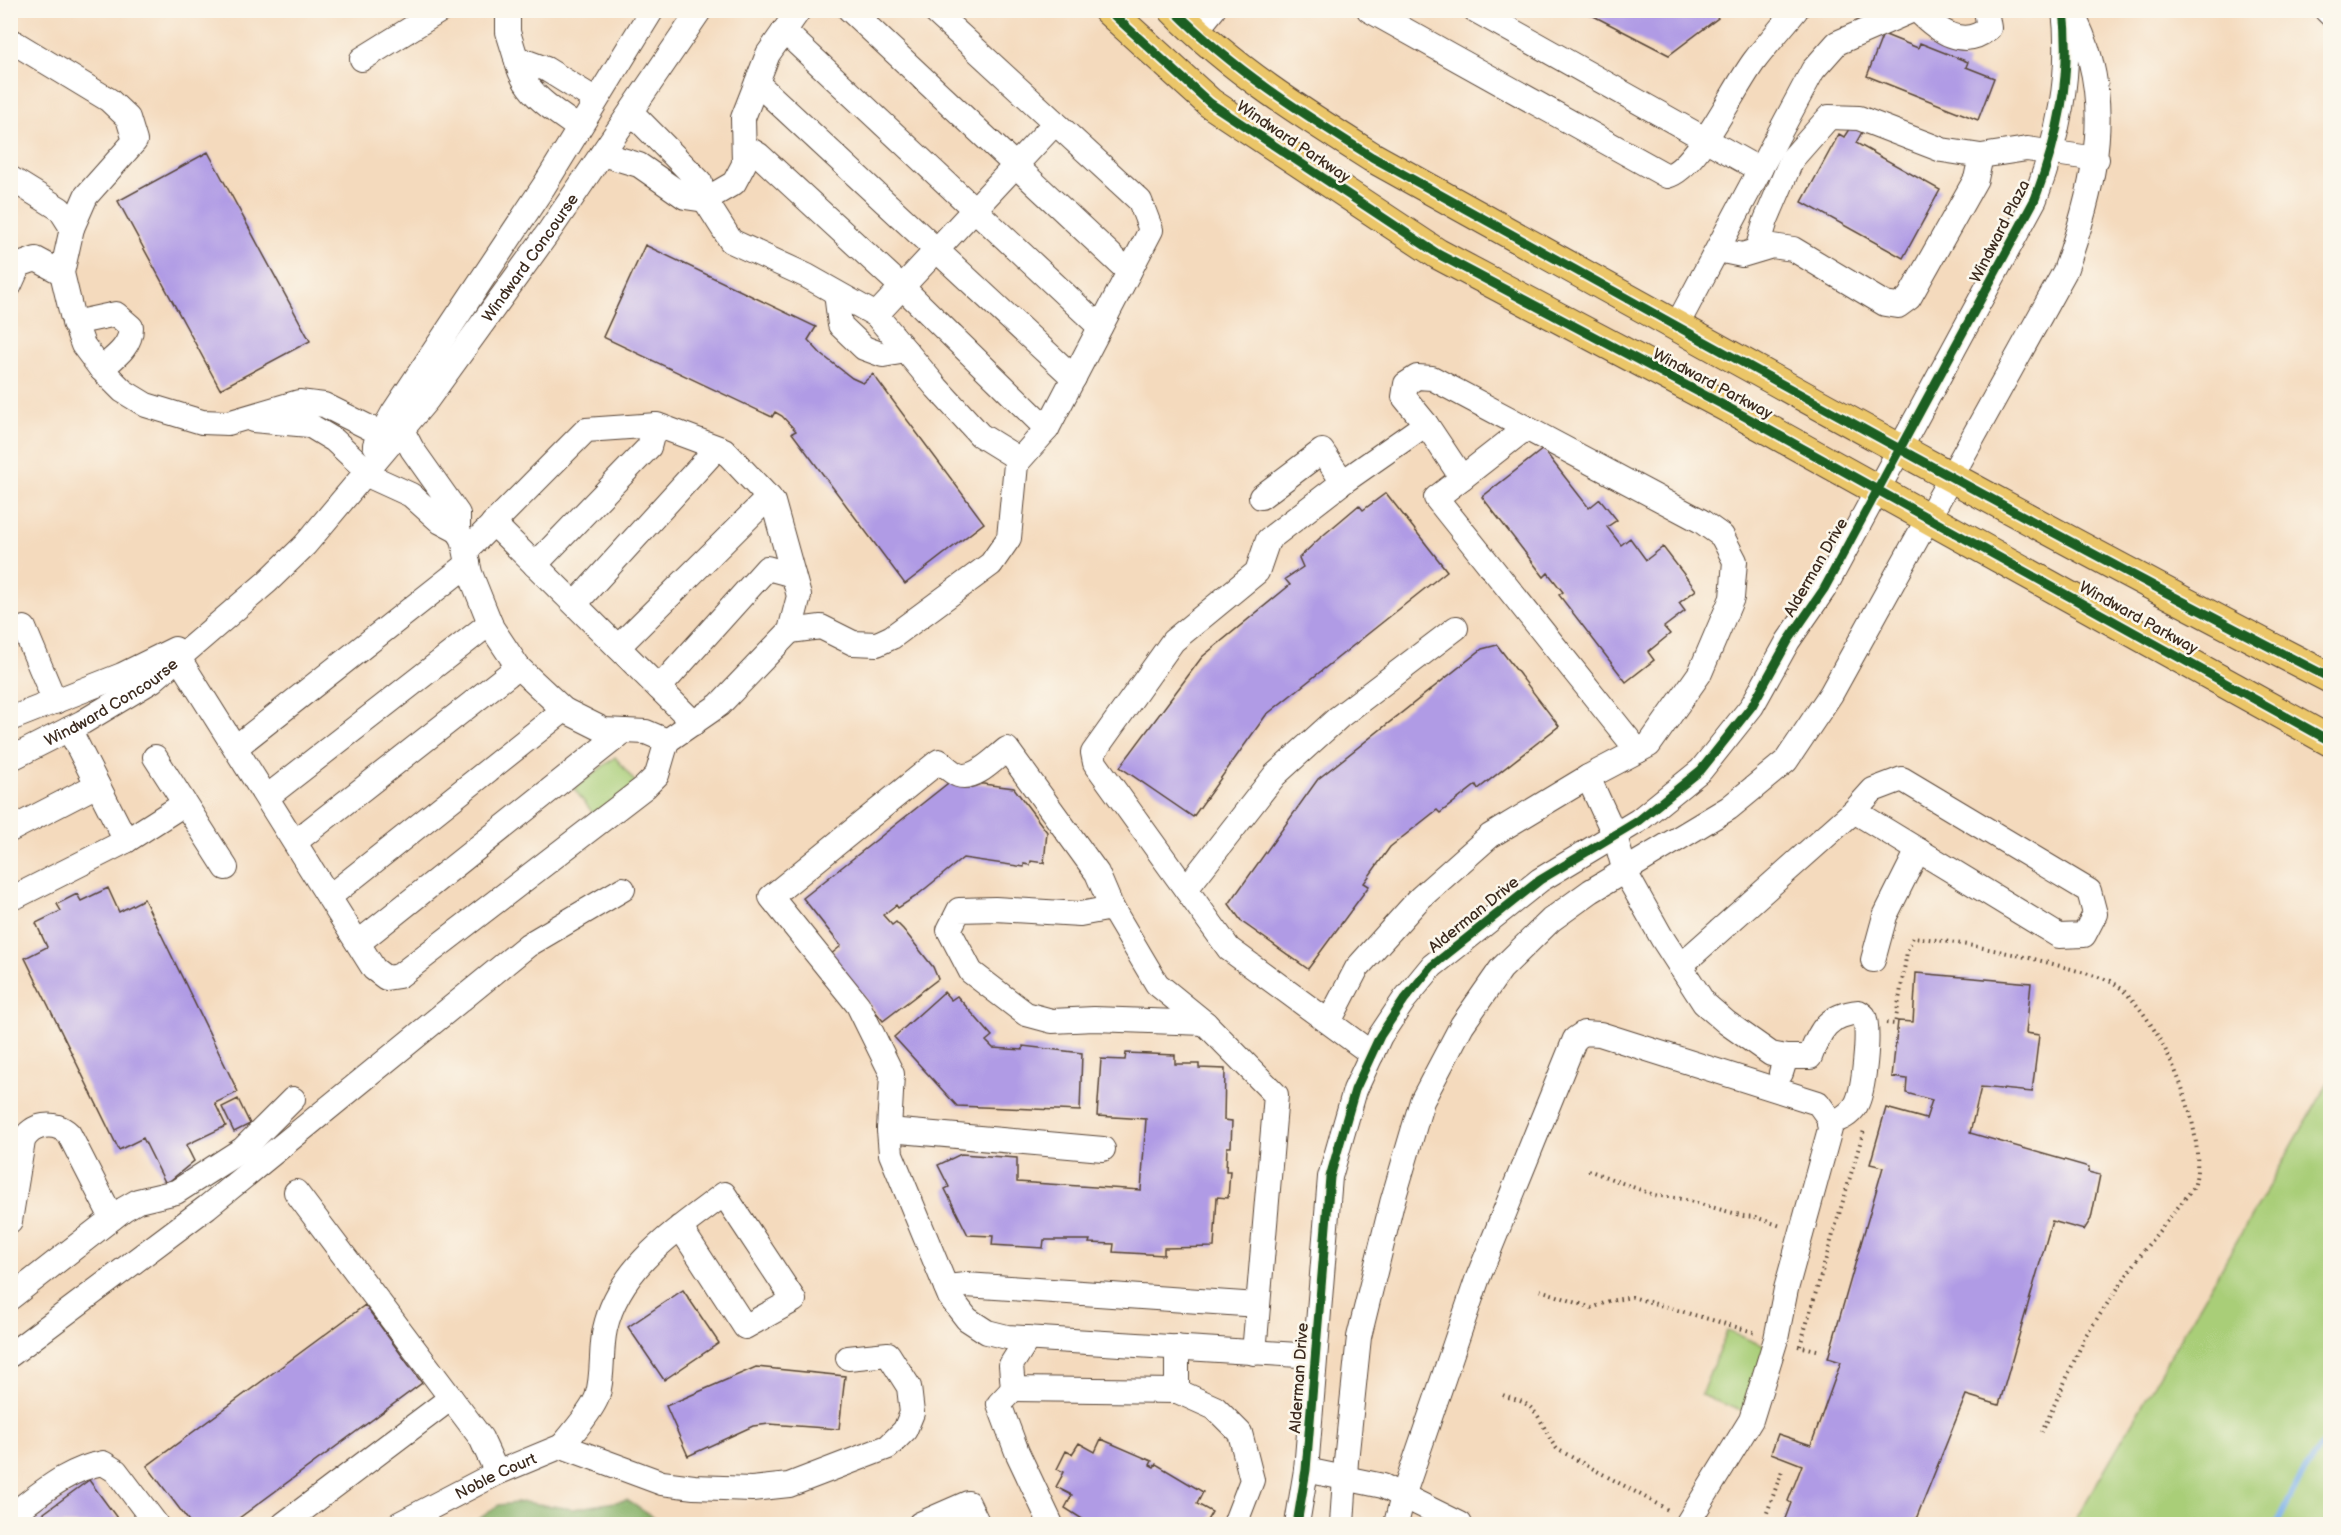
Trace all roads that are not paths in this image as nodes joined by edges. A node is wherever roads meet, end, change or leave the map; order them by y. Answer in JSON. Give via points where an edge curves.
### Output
{"nodes":[{"id":1,"x":441,"y":10,"type":"edge"},
{"id":2,"x":508,"y":10,"type":"edge"},
{"id":3,"x":652,"y":10,"type":"edge"},
{"id":4,"x":700,"y":10,"type":"edge"},
{"id":5,"x":799,"y":10,"type":"edge"},
{"id":6,"x":850,"y":10,"type":"edge"},
{"id":7,"x":933,"y":10,"type":"edge"},
{"id":8,"x":1108,"y":10,"type":"edge"},
{"id":9,"x":1174,"y":10,"type":"edge"},
{"id":10,"x":1369,"y":10,"type":"edge"},
{"id":11,"x":1475,"y":10,"type":"edge"},
{"id":12,"x":1796,"y":10,"type":"edge"},
{"id":13,"x":1915,"y":10,"type":"edge"},
{"id":14,"x":1986,"y":10,"type":"edge"},
{"id":15,"x":2064,"y":10,"type":"edge"},
{"id":16,"x":2070,"y":10,"type":"edge"},
{"id":17,"x":2326,"y":10,"type":"edge"},
{"id":18,"x":2331,"y":14,"type":"edge"},
{"id":19,"x":1204,"y":21,"type":"edge"},
{"id":20,"x":784,"y":31,"type":"junction"},
{"id":21,"x":10,"y":40,"type":"edge"},
{"id":22,"x":516,"y":58,"type":"junction"},
{"id":23,"x":362,"y":59,"type":"dead end"},
{"id":24,"x":757,"y":83,"type":"junction"},
{"id":25,"x":596,"y":100,"type":"junction"},
{"id":26,"x":630,"y":112,"type":"junction"},
{"id":27,"x":1055,"y":123,"type":"junction"},
{"id":28,"x":579,"y":128,"type":"junction"},
{"id":29,"x":1705,"y":139,"type":"junction"},
{"id":30,"x":744,"y":146,"type":"junction"},
{"id":31,"x":602,"y":154,"type":"junction"},
{"id":32,"x":2052,"y":154,"type":"junction"},
{"id":33,"x":1981,"y":156,"type":"junction"},
{"id":34,"x":2097,"y":159,"type":"junction"},
{"id":35,"x":1016,"y":165,"type":"junction"},
{"id":36,"x":1760,"y":170,"type":"junction"},
{"id":37,"x":10,"y":178,"type":"edge"},
{"id":38,"x":705,"y":200,"type":"junction"},
{"id":39,"x":976,"y":208,"type":"junction"},
{"id":40,"x":72,"y":228,"type":"junction"},
{"id":41,"x":936,"y":250,"type":"junction"},
{"id":42,"x":1718,"y":250,"type":"junction"},
{"id":43,"x":1757,"y":250,"type":"junction"},
{"id":44,"x":1129,"y":272,"type":"junction"},
{"id":45,"x":62,"y":273,"type":"junction"},
{"id":46,"x":10,"y":285,"type":"edge"},
{"id":47,"x":902,"y":287,"type":"junction"},
{"id":48,"x":836,"y":293,"type":"junction"},
{"id":49,"x":876,"y":315,"type":"junction"},
{"id":50,"x":75,"y":323,"type":"junction"},
{"id":51,"x":1677,"y":325,"type":"junction"},
{"id":52,"x":1100,"y":327,"type":"junction"},
{"id":53,"x":906,"y":351,"type":"junction"},
{"id":54,"x":101,"y":369,"type":"junction"},
{"id":55,"x":1074,"y":378,"type":"junction"},
{"id":56,"x":244,"y":419,"type":"junction"},
{"id":57,"x":1426,"y":424,"type":"junction"},
{"id":58,"x":655,"y":425,"type":"junction"},
{"id":59,"x":1526,"y":428,"type":"junction"},
{"id":60,"x":1047,"y":429,"type":"junction"},
{"id":61,"x":392,"y":432,"type":"junction"},
{"id":62,"x":1899,"y":446,"type":"junction"},
{"id":63,"x":717,"y":448,"type":"junction"},
{"id":64,"x":1016,"y":464,"type":"junction"},
{"id":65,"x":364,"y":471,"type":"junction"},
{"id":66,"x":1953,"y":476,"type":"junction"},
{"id":67,"x":1462,"y":478,"type":"junction"},
{"id":68,"x":1343,"y":482,"type":"junction"},
{"id":69,"x":1876,"y":490,"type":"junction"},
{"id":70,"x":769,"y":497,"type":"junction"},
{"id":71,"x":1261,"y":497,"type":"dead end"},
{"id":72,"x":1929,"y":519,"type":"junction"},
{"id":73,"x":493,"y":523,"type":"junction"},
{"id":74,"x":464,"y":548,"type":"junction"},
{"id":75,"x":535,"y":565,"type":"junction"},
{"id":76,"x":794,"y":575,"type":"junction"},
{"id":77,"x":575,"y":604,"type":"junction"},
{"id":78,"x":490,"y":623,"type":"junction"},
{"id":79,"x":24,"y":628,"type":"dead end"},
{"id":80,"x":1456,"y":628,"type":"dead end"},
{"id":81,"x":790,"y":631,"type":"junction"},
{"id":82,"x":202,"y":636,"type":"junction"},
{"id":83,"x":618,"y":647,"type":"junction"},
{"id":84,"x":178,"y":657,"type":"junction"},
{"id":85,"x":518,"y":667,"type":"junction"},
{"id":86,"x":2325,"y":671,"type":"edge"},
{"id":87,"x":659,"y":688,"type":"junction"},
{"id":88,"x":56,"y":702,"type":"junction"},
{"id":89,"x":564,"y":710,"type":"junction"},
{"id":90,"x":10,"y":719,"type":"edge"},
{"id":91,"x":694,"y":723,"type":"junction"},
{"id":92,"x":69,"y":729,"type":"junction"},
{"id":93,"x":624,"y":731,"type":"junction"},
{"id":94,"x":667,"y":741,"type":"junction"},
{"id":95,"x":2331,"y":741,"type":"edge"},
{"id":96,"x":236,"y":747,"type":"junction"},
{"id":97,"x":1638,"y":751,"type":"junction"},
{"id":98,"x":155,"y":758,"type":"dead end"},
{"id":99,"x":10,"y":759,"type":"edge"},
{"id":100,"x":1588,"y":777,"type":"junction"},
{"id":101,"x":97,"y":785,"type":"junction"},
{"id":102,"x":267,"y":797,"type":"junction"},
{"id":103,"x":184,"y":804,"type":"junction"},
{"id":104,"x":1854,"y":811,"type":"junction"},
{"id":105,"x":10,"y":830,"type":"edge"},
{"id":106,"x":1615,"y":836,"type":"junction"},
{"id":107,"x":126,"y":841,"type":"junction"},
{"id":108,"x":295,"y":842,"type":"junction"},
{"id":109,"x":1918,"y":850,"type":"junction"},
{"id":110,"x":226,"y":868,"type":"dead end"},
{"id":111,"x":1625,"y":872,"type":"junction"},
{"id":112,"x":623,"y":889,"type":"dead end"},
{"id":113,"x":1185,"y":889,"type":"junction"},
{"id":114,"x":10,"y":896,"type":"edge"},
{"id":115,"x":329,"y":897,"type":"junction"},
{"id":116,"x":1112,"y":908,"type":"junction"},
{"id":117,"x":358,"y":943,"type":"junction"},
{"id":118,"x":1872,"y":960,"type":"dead end"},
{"id":119,"x":1680,"y":966,"type":"junction"},
{"id":120,"x":1329,"y":1022,"type":"junction"},
{"id":121,"x":1205,"y":1023,"type":"junction"},
{"id":122,"x":1372,"y":1054,"type":"junction"},
{"id":123,"x":1786,"y":1058,"type":"junction"},
{"id":124,"x":1777,"y":1089,"type":"junction"},
{"id":125,"x":292,"y":1099,"type":"dead end"},
{"id":126,"x":1829,"y":1123,"type":"junction"},
{"id":127,"x":890,"y":1130,"type":"junction"},
{"id":128,"x":1103,"y":1149,"type":"dead end"},
{"id":129,"x":296,"y":1192,"type":"dead end"},
{"id":130,"x":112,"y":1218,"type":"junction"},
{"id":131,"x":10,"y":1221,"type":"edge"},
{"id":132,"x":680,"y":1227,"type":"junction"},
{"id":133,"x":946,"y":1287,"type":"junction"},
{"id":134,"x":10,"y":1298,"type":"edge"},
{"id":135,"x":1258,"y":1305,"type":"junction"},
{"id":136,"x":1028,"y":1338,"type":"junction"},
{"id":137,"x":1177,"y":1347,"type":"junction"},
{"id":138,"x":1254,"y":1353,"type":"junction"},
{"id":139,"x":10,"y":1355,"type":"edge"},
{"id":140,"x":1314,"y":1356,"type":"junction"},
{"id":141,"x":848,"y":1358,"type":"dead end"},
{"id":142,"x":1013,"y":1389,"type":"junction"},
{"id":143,"x":1177,"y":1391,"type":"junction"},
{"id":144,"x":451,"y":1398,"type":"junction"},
{"id":145,"x":562,"y":1446,"type":"junction"},
{"id":146,"x":1306,"y":1470,"type":"junction"},
{"id":147,"x":497,"y":1473,"type":"junction"},
{"id":148,"x":1345,"y":1477,"type":"junction"},
{"id":149,"x":1403,"y":1496,"type":"junction"},
{"id":150,"x":10,"y":1515,"type":"edge"},
{"id":151,"x":1688,"y":1522,"type":"edge"},
{"id":152,"x":156,"y":1524,"type":"edge"},
{"id":153,"x":284,"y":1524,"type":"edge"},
{"id":154,"x":399,"y":1524,"type":"edge"},
{"id":155,"x":920,"y":1524,"type":"edge"},
{"id":156,"x":978,"y":1524,"type":"edge"},
{"id":157,"x":1052,"y":1524,"type":"edge"},
{"id":158,"x":1235,"y":1524,"type":"edge"},
{"id":159,"x":1297,"y":1524,"type":"edge"},
{"id":160,"x":1342,"y":1524,"type":"edge"},
{"id":161,"x":1396,"y":1524,"type":"edge"},
{"id":162,"x":1460,"y":1524,"type":"edge"}],
"edges":[{"from":1,"to":23,"type":"street"},
{"from":2,"to":22,"type":"street","via":[[508,32]]},
{"from":3,"to":25,"type":"street","name":"Windward Concourse"},
{"from":4,"to":26,"type":"street","name":"Windward Concourse"},
{"from":5,"to":20,"type":"street"},
{"from":6,"to":35,"type":"street"},
{"from":7,"to":27,"type":"street"},
{"from":8,"to":69,"type":"main road","name":"Windward Parkway","via":[[1210,103],[1438,254]]},
{"from":9,"to":19,"type":"main road","name":"Windward Parkway"},
{"from":10,"to":29,"type":"street","via":[[1667,176],[1677,174]]},
{"from":11,"to":29,"type":"street"},
{"from":12,"to":29,"type":"street","via":[[1754,61]]},
{"from":13,"to":14,"type":"street","via":[[1931,25],[1958,38],[1978,37],[1989,28]]},
{"from":13,"to":36,"type":"street","via":[[1837,43],[1813,70]]},
{"from":15,"to":32,"type":"street","name":"Windward Plaza","via":[[2065,84]]},
{"from":16,"to":34,"type":"street","via":[[2082,32],[2094,71]]},
{"from":17,"to":18,"type":"street"},
{"from":19,"to":51,"type":"main road","name":"Windward Parkway","via":[[1295,109],[1372,157]]},
{"from":20,"to":24,"type":"street","via":[[768,54]]},
{"from":20,"to":39,"type":"street"},
{"from":21,"to":40,"type":"street","via":[[108,100],[128,118],[135,141],[86,196]]},
{"from":22,"to":25,"type":"street","via":[[546,69]]},
{"from":22,"to":28,"type":"street","via":[[529,89]]},
{"from":24,"to":30,"type":"street","via":[[743,118]]},
{"from":24,"to":41,"type":"street"},
{"from":25,"to":28,"type":"street","name":"Windward Concourse"},
{"from":26,"to":31,"type":"street","name":"Windward Concourse"},
{"from":26,"to":38,"type":"street","via":[[700,182]]},
{"from":27,"to":35,"type":"street"},
{"from":27,"to":44,"type":"street","via":[[1140,201],[1151,230]]},
{"from":28,"to":61,"type":"street","name":"Windward Concourse"},
{"from":29,"to":36,"type":"street"},
{"from":30,"to":38,"type":"street","via":[[744,164],[734,183]]},
{"from":30,"to":47,"type":"street","via":[[759,155]]},
{"from":31,"to":38,"type":"street","via":[[639,165],[686,197]]},
{"from":31,"to":61,"type":"street","name":"Windward Concourse","via":[[427,400]]},
{"from":32,"to":33,"type":"street","via":[[2027,149]]},
{"from":32,"to":34,"type":"street"},
{"from":32,"to":62,"type":"street","name":"Windward Plaza","via":[[2035,199]]},
{"from":33,"to":43,"type":"street","via":[[1942,150],[1859,118],[1829,117],[1792,159]]},
{"from":33,"to":43,"type":"street","via":[[1976,179],[1909,298],[1898,306],[1885,304],[1793,249],[1772,246]]},
{"from":34,"to":66,"type":"street","via":[[2065,271]]},
{"from":35,"to":39,"type":"street"},
{"from":35,"to":44,"type":"street"},
{"from":36,"to":42,"type":"street"},
{"from":37,"to":40,"type":"street","via":[[60,209]]},
{"from":38,"to":48,"type":"street","via":[[731,241]]},
{"from":39,"to":41,"type":"street"},
{"from":39,"to":52,"type":"street"},
{"from":40,"to":45,"type":"street"},
{"from":41,"to":47,"type":"street"},
{"from":41,"to":55,"type":"street"},
{"from":42,"to":43,"type":"street","via":[[1742,255]]},
{"from":42,"to":51,"type":"street"},
{"from":44,"to":52,"type":"street"},
{"from":45,"to":46,"type":"street","via":[[36,259],[19,265]]},
{"from":45,"to":50,"type":"street"},
{"from":47,"to":49,"type":"street"},
{"from":47,"to":60,"type":"street"},
{"from":48,"to":49,"type":"street"},
{"from":48,"to":53,"type":"street","via":[[840,325],[864,348],[883,355]]},
{"from":49,"to":53,"type":"street"},
{"from":50,"to":54,"type":"street","via":[[83,345]]},
{"from":50,"to":54,"type":"street","via":[[116,314],[131,327],[131,338],[124,348]]},
{"from":51,"to":62,"type":"main road","name":"Windward Parkway"},
{"from":52,"to":55,"type":"street"},
{"from":53,"to":64,"type":"street","via":[[980,435],[1014,456]]},
{"from":54,"to":56,"type":"street","via":[[131,396],[177,417],[228,423]]},
{"from":55,"to":60,"type":"street"},
{"from":56,"to":61,"type":"street","via":[[299,402],[324,405]]},
{"from":56,"to":65,"type":"street","via":[[309,425],[334,440]]},
{"from":57,"to":59,"type":"street","via":[[1404,397],[1406,384],[1417,377],[1432,378]]},
{"from":57,"to":67,"type":"street"},
{"from":57,"to":68,"type":"street"},
{"from":58,"to":63,"type":"street"},
{"from":58,"to":73,"type":"street","via":[[586,430]]},
{"from":58,"to":75,"type":"street","via":[[649,447]]},
{"from":59,"to":67,"type":"street"},
{"from":59,"to":97,"type":"street","via":[[1701,521],[1722,536],[1735,561],[1732,598],[1700,673],[1649,745]]},
{"from":60,"to":64,"type":"street"},
{"from":61,"to":65,"type":"street","name":"Windward Concourse"},
{"from":61,"to":74,"type":"street","via":[[412,449],[458,514]]},
{"from":62,"to":66,"type":"main road","name":"Windward Parkway"},
{"from":62,"to":69,"type":"street","name":"Alderman Drive"},
{"from":63,"to":70,"type":"street","via":[[724,450]]},
{"from":63,"to":77,"type":"street"},
{"from":64,"to":81,"type":"street","via":[[1009,538],[991,564],[892,638],[877,644],[853,643],[821,627]]},
{"from":65,"to":74,"type":"street","via":[[411,495]]},
{"from":65,"to":82,"type":"street","name":"Windward Concourse","via":[[348,495],[290,560]]},
{"from":66,"to":72,"type":"street"},
{"from":66,"to":86,"type":"main road","name":"Windward Parkway","via":[[2240,633]]},
{"from":67,"to":97,"type":"street","via":[[1436,498]]},
{"from":68,"to":71,"type":"street","via":[[1322,451]]},
{"from":68,"to":113,"type":"street","via":[[1268,540],[1257,572],[1173,641],[1093,753],[1095,763]]},
{"from":69,"to":72,"type":"main road","name":"Windward Parkway"},
{"from":69,"to":106,"type":"street","name":"Alderman Drive","via":[[1824,589],[1788,641],[1752,706],[1701,770]]},
{"from":70,"to":76,"type":"street"},
{"from":70,"to":83,"type":"street"},
{"from":72,"to":95,"type":"main road","name":"Windward Parkway"},
{"from":72,"to":111,"type":"street","via":[[1831,693],[1786,761],[1729,808]]},
{"from":73,"to":74,"type":"street"},
{"from":73,"to":75,"type":"street"},
{"from":74,"to":78,"type":"street"},
{"from":74,"to":96,"type":"street"},
{"from":75,"to":77,"type":"street"},
{"from":76,"to":81,"type":"street","via":[[799,596]]},
{"from":76,"to":87,"type":"street","via":[[766,568]]},
{"from":77,"to":83,"type":"street"},
{"from":78,"to":85,"type":"street"},
{"from":78,"to":102,"type":"street"},
{"from":79,"to":88,"type":"street"},
{"from":80,"to":113,"type":"street","via":[[1339,717],[1275,775]]},
{"from":81,"to":91,"type":"street","via":[[719,705]]},
{"from":82,"to":84,"type":"street","name":"Windward Concourse"},
{"from":82,"to":88,"type":"street","name":"Windward Concourse"},
{"from":83,"to":87,"type":"street"},
{"from":84,"to":92,"type":"street","name":"Windward Concourse","via":[[153,680]]},
{"from":84,"to":96,"type":"street"},
{"from":85,"to":89,"type":"street"},
{"from":85,"to":108,"type":"street"},
{"from":87,"to":91,"type":"street"},
{"from":88,"to":90,"type":"street","name":"Windward Concourse"},
{"from":89,"to":93,"type":"street","via":[[604,730]]},
{"from":89,"to":115,"type":"street"},
{"from":91,"to":94,"type":"street"},
{"from":92,"to":99,"type":"street","name":"Windward Concourse"},
{"from":92,"to":101,"type":"street"},
{"from":93,"to":94,"type":"street","via":[[646,732]]},
{"from":93,"to":117,"type":"street"},
{"from":94,"to":117,"type":"street","via":[[657,775],[645,787],[412,969],[386,978],[374,969]]},
{"from":96,"to":102,"type":"street"},
{"from":97,"to":100,"type":"street"},
{"from":98,"to":103,"type":"street"},
{"from":100,"to":106,"type":"street"},
{"from":100,"to":120,"type":"street","via":[[1490,836],[1420,898],[1357,968]]},
{"from":101,"to":105,"type":"street"},
{"from":101,"to":107,"type":"street"},
{"from":102,"to":108,"type":"street"},
{"from":103,"to":107,"type":"street"},
{"from":103,"to":110,"type":"street"},
{"from":104,"to":109,"type":"street"},
{"from":104,"to":109,"type":"street","via":[[1873,790],[1902,779],[2089,891],[2095,914],[2084,935],[2059,936]]},
{"from":104,"to":119,"type":"street"},
{"from":106,"to":111,"type":"street"},
{"from":106,"to":122,"type":"street","name":"Alderman Drive","via":[[1540,880],[1432,966],[1404,1000]]},
{"from":107,"to":114,"type":"street"},
{"from":108,"to":115,"type":"street"},
{"from":109,"to":118,"type":"street","via":[[1885,916]]},
{"from":111,"to":119,"type":"street"},
{"from":111,"to":148,"type":"street","via":[[1551,920],[1501,969],[1462,1025],[1422,1101],[1359,1337]]},
{"from":112,"to":139,"type":"street","via":[[528,945],[207,1207]]},
{"from":113,"to":120,"type":"street","via":[[1229,949]]},
{"from":115,"to":117,"type":"street"},
{"from":116,"to":121,"type":"street","via":[[1157,984]]},
{"from":116,"to":121,"type":"street","via":[[1080,914],[959,910],[949,930],[971,972],[1026,1014],[1052,1021]]},
{"from":116,"to":127,"type":"street","via":[[1097,873],[1006,749],[970,775],[959,775],[939,761],[771,897],[858,1005],[892,1074]]},
{"from":119,"to":123,"type":"street","via":[[1704,1003],[1727,1023],[1771,1054]]},
{"from":120,"to":122,"type":"street"},
{"from":121,"to":135,"type":"street","via":[[1276,1095]]},
{"from":122,"to":140,"type":"street","name":"Alderman Drive","via":[[1355,1090],[1330,1178]]},
{"from":123,"to":124,"type":"street"},
{"from":123,"to":126,"type":"street","via":[[1810,1057],[1818,1036],[1840,1014],[1859,1012],[1864,1016],[1866,1049],[1860,1098],[1844,1118]]},
{"from":124,"to":126,"type":"street","via":[[1818,1104]]},
{"from":124,"to":149,"type":"street","via":[[1600,1034],[1584,1033],[1575,1039],[1476,1280]]},
{"from":125,"to":130,"type":"street","via":[[243,1149],[176,1192],[138,1201]]},
{"from":126,"to":151,"type":"street","via":[[1776,1339],[1751,1420]]},
{"from":127,"to":128,"type":"street"},
{"from":127,"to":133,"type":"street","via":[[891,1154]]},
{"from":129,"to":144,"type":"street"},
{"from":130,"to":131,"type":"street","via":[[73,1139],[58,1126],[38,1127],[26,1135]]},
{"from":130,"to":134,"type":"street"},
{"from":132,"to":132,"type":"street","via":[[724,1194],[794,1299],[745,1327]]},
{"from":132,"to":145,"type":"street","via":[[653,1247],[624,1285],[605,1327],[597,1399]]},
{"from":133,"to":135,"type":"street","via":[[1094,1292]]},
{"from":133,"to":136,"type":"street","via":[[967,1319],[987,1332]]},
{"from":135,"to":138,"type":"street"},
{"from":136,"to":137,"type":"street"},
{"from":136,"to":142,"type":"street","via":[[1011,1365]]},
{"from":137,"to":138,"type":"street"},
{"from":137,"to":143,"type":"street"},
{"from":138,"to":140,"type":"street"},
{"from":140,"to":146,"type":"street","name":"Alderman Drive"},
{"from":141,"to":145,"type":"street","via":[[888,1354],[909,1386],[912,1413],[905,1430],[888,1447],[789,1485],[752,1490],[662,1483]]},
{"from":142,"to":143,"type":"street"},
{"from":142,"to":157,"type":"street","via":[[999,1404]]},
{"from":143,"to":158,"type":"street","via":[[1215,1408],[1240,1433],[1252,1480]]},
{"from":144,"to":147,"type":"street","via":[[481,1438]]},
{"from":144,"to":153,"type":"street"},
{"from":145,"to":147,"type":"street","name":"Noble Court"},
{"from":146,"to":148,"type":"street"},
{"from":146,"to":159,"type":"street","name":"Alderman Drive"},
{"from":147,"to":154,"type":"street","name":"Noble Court"},
{"from":148,"to":149,"type":"street","via":[[1383,1486]]},
{"from":148,"to":160,"type":"street"},
{"from":149,"to":161,"type":"street"},
{"from":149,"to":162,"type":"street"},
{"from":150,"to":152,"type":"street","via":[[70,1474],[103,1463],[116,1471]]},
{"from":155,"to":156,"type":"street","via":[[968,1503]]}]}
